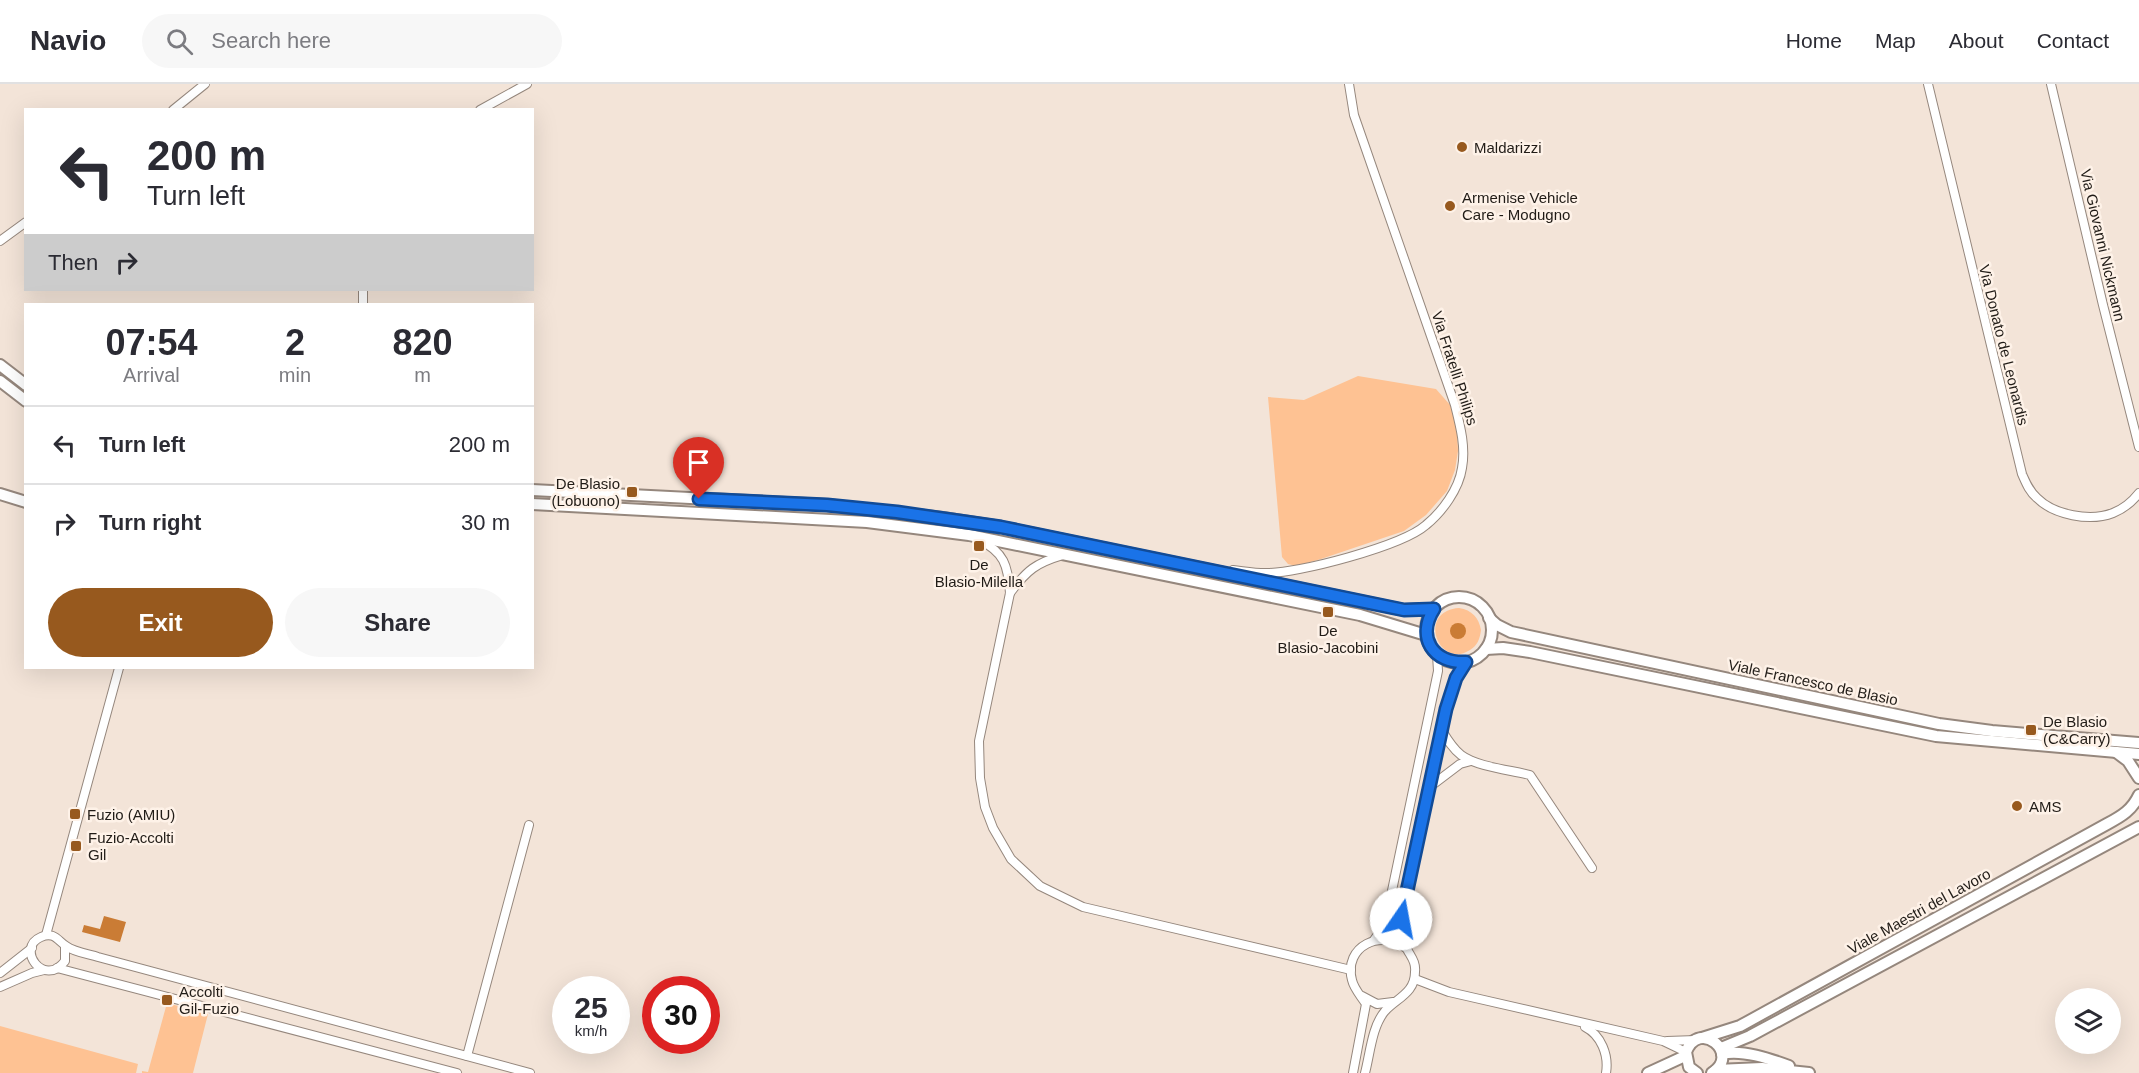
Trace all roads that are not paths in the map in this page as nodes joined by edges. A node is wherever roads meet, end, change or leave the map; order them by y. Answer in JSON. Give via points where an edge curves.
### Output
{"nodes":[{"id":1,"x":205,"y":84,"type":"edge"},
{"id":2,"x":527,"y":84,"type":"edge"},
{"id":3,"x":1349,"y":84,"type":"edge"},
{"id":4,"x":1928,"y":84,"type":"edge"},
{"id":5,"x":2051,"y":84,"type":"edge"},
{"id":6,"x":175,"y":108,"type":"edge"},
{"id":7,"x":484,"y":108,"type":"edge"},
{"id":8,"x":24,"y":223,"type":"edge"},
{"id":9,"x":0,"y":241,"type":"edge"},
{"id":10,"x":0,"y":365,"type":"edge"},
{"id":11,"x":0,"y":381,"type":"edge"},
{"id":12,"x":24,"y":383,"type":"edge"},
{"id":13,"x":24,"y":399,"type":"edge"},
{"id":14,"x":2139,"y":447,"type":"edge"},
{"id":15,"x":534,"y":490,"type":"edge"},
{"id":16,"x":2139,"y":493,"type":"edge"},
{"id":17,"x":0,"y":494,"type":"edge"},
{"id":18,"x":24,"y":501,"type":"edge"},
{"id":19,"x":534,"y":504,"type":"edge"},
{"id":20,"x":969,"y":535,"type":"junction"},
{"id":21,"x":1068,"y":554,"type":"junction"},
{"id":22,"x":1192,"y":567,"type":"junction"},
{"id":23,"x":1010,"y":593,"type":"junction"},
{"id":24,"x":1434,"y":609,"type":"junction"},
{"id":25,"x":1490,"y":618,"type":"junction"},
{"id":26,"x":1426,"y":635,"type":"junction"},
{"id":27,"x":1486,"y":649,"type":"junction"},
{"id":28,"x":1437,"y":655,"type":"junction"},
{"id":29,"x":1466,"y":662,"type":"junction"},
{"id":30,"x":119,"y":669,"type":"edge"},
{"id":31,"x":1441,"y":729,"type":"junction"},
{"id":32,"x":2139,"y":743,"type":"edge"},
{"id":33,"x":2115,"y":752,"type":"junction"},
{"id":34,"x":2139,"y":754,"type":"edge"},
{"id":35,"x":1471,"y":761,"type":"junction"},
{"id":36,"x":2139,"y":778,"type":"edge"},
{"id":37,"x":1427,"y":789,"type":"junction"},
{"id":38,"x":2139,"y":795,"type":"edge"},
{"id":39,"x":528,"y":825,"type":"dead end"},
{"id":40,"x":2139,"y":827,"type":"edge"},
{"id":41,"x":1592,"y":868,"type":"dead end"},
{"id":42,"x":46,"y":935,"type":"junction"},
{"id":43,"x":1374,"y":940,"type":"junction"},
{"id":44,"x":65,"y":946,"type":"junction"},
{"id":45,"x":32,"y":948,"type":"junction"},
{"id":46,"x":1408,"y":950,"type":"junction"},
{"id":47,"x":57,"y":968,"type":"junction"},
{"id":48,"x":44,"y":970,"type":"junction"},
{"id":49,"x":1350,"y":970,"type":"junction"},
{"id":50,"x":0,"y":973,"type":"edge"},
{"id":51,"x":1415,"y":979,"type":"junction"},
{"id":52,"x":0,"y":987,"type":"edge"},
{"id":53,"x":1361,"y":996,"type":"junction"},
{"id":54,"x":1395,"y":1002,"type":"junction"},
{"id":55,"x":1576,"y":1022,"type":"junction"},
{"id":56,"x":1699,"y":1039,"type":"junction"},
{"id":57,"x":1663,"y":1041,"type":"junction"},
{"id":58,"x":1721,"y":1051,"type":"junction"},
{"id":59,"x":1686,"y":1054,"type":"junction"},
{"id":60,"x":467,"y":1056,"type":"junction"},
{"id":61,"x":1714,"y":1072,"type":"edge"},
{"id":62,"x":1805,"y":1072,"type":"edge"},
{"id":63,"x":457,"y":1073,"type":"edge"},
{"id":64,"x":530,"y":1073,"type":"edge"},
{"id":65,"x":1353,"y":1073,"type":"edge"},
{"id":66,"x":1365,"y":1073,"type":"edge"},
{"id":67,"x":1606,"y":1073,"type":"edge"},
{"id":68,"x":1648,"y":1073,"type":"edge"},
{"id":69,"x":1696,"y":1073,"type":"edge"}],
"edges":[{"from":1,"to":6,"type":"street"},
{"from":2,"to":7,"type":"street"},
{"from":3,"to":22,"type":"street","name":"Via Fratelli Philips","via":[[1354,115],[1455,405],[1463,440],[1462,469],[1453,494],[1426,526],[1398,541],[1286,571]]},
{"from":4,"to":16,"type":"street","name":"Via Donato de Leonardis","via":[[2022,474],[2029,489],[2049,506],[2085,516],[2113,513]]},
{"from":5,"to":14,"type":"street","name":"Via Giovanni Nickmann"},
{"from":8,"to":9,"type":"street"},
{"from":10,"to":12,"type":"street"},
{"from":11,"to":13,"type":"street"},
{"from":15,"to":22,"type":"street","via":[[897,512],[1001,527]]},
{"from":17,"to":18,"type":"street"},
{"from":19,"to":20,"type":"street","via":[[867,522]]},
{"from":20,"to":21,"type":"street"},
{"from":20,"to":23,"type":"street","via":[[1002,557]]},
{"from":21,"to":23,"type":"street","via":[[1031,568]]},
{"from":21,"to":26,"type":"street","via":[[1360,615]]},
{"from":22,"to":24,"type":"street","via":[[1404,610]]},
{"from":23,"to":49,"type":"street","via":[[979,741],[979,761],[985,807],[1011,859],[1040,886],[1083,907]]},
{"from":24,"to":25,"type":"street","via":[[1459,597],[1477,603]]},
{"from":24,"to":26,"type":"street"},
{"from":25,"to":27,"type":"street","via":[[1491,639]]},
{"from":25,"to":32,"type":"street","name":"Viale Francesco de Blasio","via":[[1511,632],[1938,724]]},
{"from":26,"to":28,"type":"street"},
{"from":27,"to":29,"type":"street"},
{"from":27,"to":33,"type":"street","name":"Viale Francesco de Blasio","via":[[1530,652],[1936,736]]},
{"from":28,"to":29,"type":"street","via":[[1456,663]]},
{"from":28,"to":43,"type":"street","via":[[1436,682],[1385,924]]},
{"from":29,"to":31,"type":"street","via":[[1456,678]]},
{"from":30,"to":42,"type":"street"},
{"from":31,"to":35,"type":"street","via":[[1450,744]]},
{"from":31,"to":37,"type":"street"},
{"from":33,"to":34,"type":"street","name":"Viale Francesco de Blasio"},
{"from":33,"to":36,"type":"street","via":[[2128,761]]},
{"from":35,"to":37,"type":"street","via":[[1460,764]]},
{"from":35,"to":41,"type":"street","via":[[1530,775]]},
{"from":37,"to":46,"type":"street","via":[[1401,919]]},
{"from":38,"to":56,"type":"street","name":"Viale Maestri del Lavoro","via":[[2126,814],[1740,1026]]},
{"from":39,"to":60,"type":"street"},
{"from":40,"to":58,"type":"street","name":"Viale Maestri del Lavoro"},
{"from":42,"to":44,"type":"street","via":[[57,937]]},
{"from":42,"to":45,"type":"street","via":[[37,939]]},
{"from":43,"to":46,"type":"street","via":[[1392,940]]},
{"from":43,"to":49,"type":"street","via":[[1358,951]]},
{"from":44,"to":47,"type":"street","via":[[66,956]]},
{"from":44,"to":60,"type":"street"},
{"from":45,"to":48,"type":"street","via":[[32,959]]},
{"from":45,"to":50,"type":"street"},
{"from":46,"to":51,"type":"street","via":[[1416,969]]},
{"from":47,"to":48,"type":"street"},
{"from":47,"to":63,"type":"street"},
{"from":48,"to":52,"type":"street"},
{"from":49,"to":53,"type":"street"},
{"from":51,"to":54,"type":"street","via":[[1411,989]]},
{"from":51,"to":55,"type":"street","via":[[1449,992]]},
{"from":53,"to":54,"type":"street","via":[[1377,1004]]},
{"from":53,"to":65,"type":"street","via":[[1366,1012]]},
{"from":54,"to":66,"type":"street","via":[[1377,1025]]},
{"from":55,"to":57,"type":"street"},
{"from":55,"to":67,"type":"street","via":[[1593,1031],[1602,1044]]},
{"from":56,"to":57,"type":"street"},
{"from":56,"to":58,"type":"street","via":[[1713,1040]]},
{"from":56,"to":59,"type":"street","via":[[1691,1043]]},
{"from":57,"to":59,"type":"street"},
{"from":58,"to":61,"type":"street","via":[[1722,1060]]},
{"from":58,"to":62,"type":"street","via":[[1747,1054]]},
{"from":59,"to":68,"type":"street"},
{"from":59,"to":69,"type":"street","via":[[1689,1067]]},
{"from":60,"to":64,"type":"street"},
{"from":61,"to":62,"type":"street","via":[[1762,1068]]}]}
